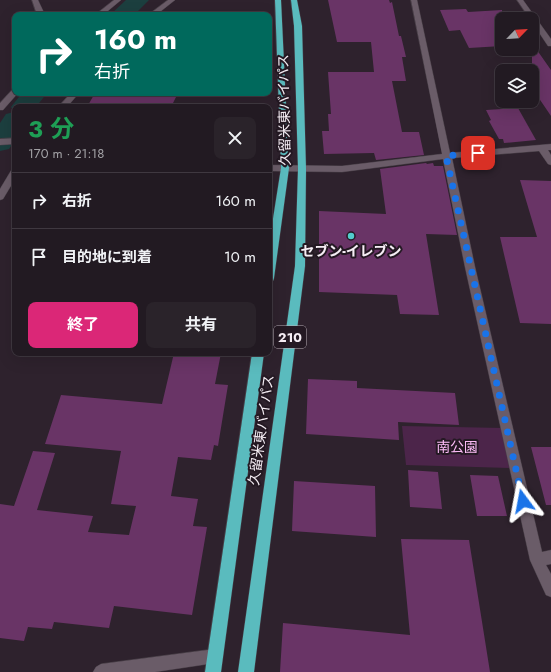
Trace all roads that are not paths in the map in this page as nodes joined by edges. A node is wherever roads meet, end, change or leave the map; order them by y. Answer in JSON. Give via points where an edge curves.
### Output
{"nodes":[{"id":1,"x":35,"y":0,"type":"edge"},
{"id":2,"x":118,"y":0,"type":"edge"},
{"id":3,"x":172,"y":0,"type":"edge"},
{"id":4,"x":278,"y":0,"type":"edge"},
{"id":5,"x":294,"y":0,"type":"edge"},
{"id":6,"x":414,"y":0,"type":"edge"},
{"id":7,"x":520,"y":0,"type":"edge"},
{"id":8,"x":40,"y":12,"type":"edge"},
{"id":9,"x":103,"y":12,"type":"edge"},
{"id":10,"x":156,"y":12,"type":"edge"},
{"id":11,"x":551,"y":44,"type":"edge"},
{"id":12,"x":12,"y":95,"type":"edge"},
{"id":13,"x":72,"y":96,"type":"edge"},
{"id":14,"x":65,"y":104,"type":"edge"},
{"id":15,"x":0,"y":108,"type":"edge"},
{"id":16,"x":12,"y":141,"type":"edge"},
{"id":17,"x":0,"y":142,"type":"edge"},
{"id":18,"x":546,"y":148,"type":"edge"},
{"id":19,"x":446,"y":156,"type":"junction"},
{"id":20,"x":551,"y":162,"type":"edge"},
{"id":21,"x":272,"y":168,"type":"edge"},
{"id":22,"x":285,"y":168,"type":"junction"},
{"id":23,"x":302,"y":169,"type":"junction"},
{"id":24,"x":12,"y":176,"type":"edge"},
{"id":25,"x":0,"y":197,"type":"edge"},
{"id":26,"x":272,"y":257,"type":"edge"},
{"id":27,"x":258,"y":356,"type":"edge"},
{"id":28,"x":551,"y":557,"type":"edge"},
{"id":29,"x":537,"y":560,"type":"junction"},
{"id":30,"x":551,"y":590,"type":"edge"},
{"id":31,"x":215,"y":656,"type":"junction"},
{"id":32,"x":101,"y":672,"type":"edge"},
{"id":33,"x":213,"y":672,"type":"edge"},
{"id":34,"x":246,"y":672,"type":"edge"}],
"edges":[{"from":1,"to":8,"type":"street"},
{"from":2,"to":9,"type":"street"},
{"from":3,"to":10,"type":"street"},
{"from":4,"to":22,"type":"highway","name":"久留米東バイパス"},
{"from":5,"to":23,"type":"highway","name":"久留米東バイパス","number":"210","via":[[298,26]]},
{"from":6,"to":19,"type":"street"},
{"from":7,"to":11,"type":"street"},
{"from":12,"to":15,"type":"street"},
{"from":13,"to":14,"type":"street"},
{"from":16,"to":17,"type":"street"},
{"from":18,"to":19,"type":"street"},
{"from":18,"to":20,"type":"street"},
{"from":19,"to":23,"type":"street","via":[[342,169]]},
{"from":19,"to":29,"type":"street"},
{"from":21,"to":22,"type":"street"},
{"from":22,"to":23,"type":"street"},
{"from":22,"to":26,"type":"highway","name":"久留米東バイパス"},
{"from":23,"to":34,"type":"highway","name":"久留米東バイパス","number":"210","via":[[300,266]]},
{"from":24,"to":25,"type":"street"},
{"from":27,"to":31,"type":"highway","name":"久留米東バイパス","number":"210"},
{"from":28,"to":29,"type":"street"},
{"from":29,"to":30,"type":"street"},
{"from":31,"to":32,"type":"street"},
{"from":31,"to":33,"type":"highway","name":"久留米東バイパス","number":"210"}]}
